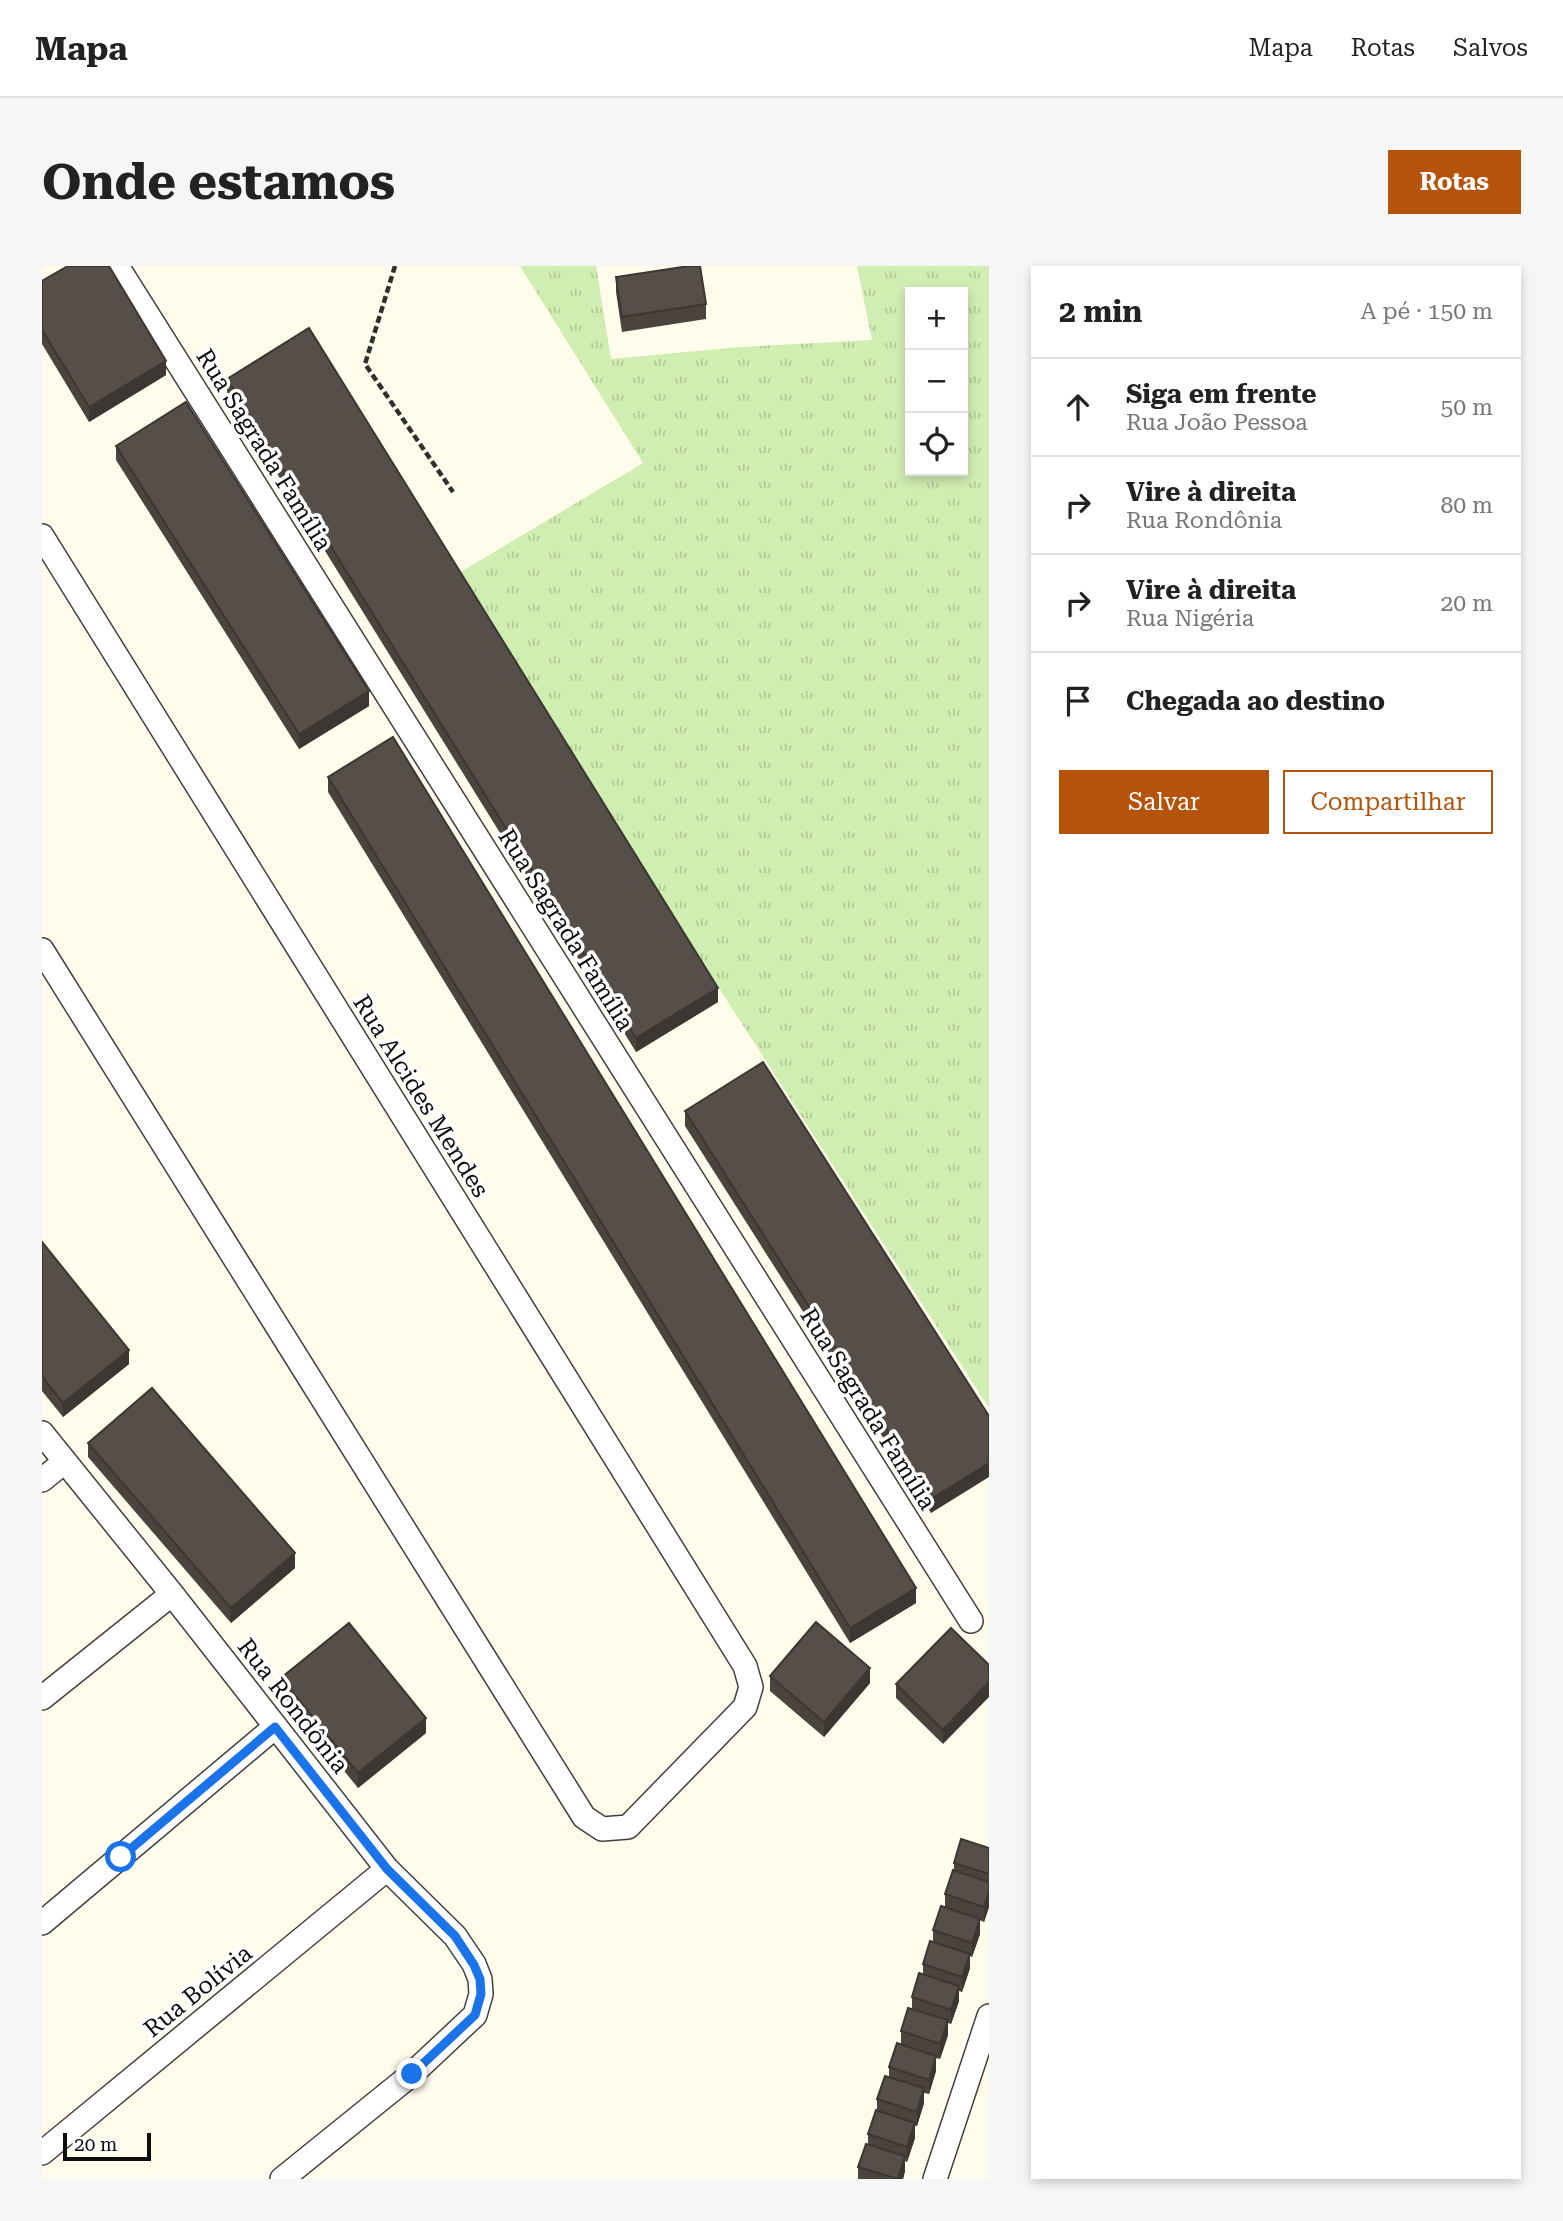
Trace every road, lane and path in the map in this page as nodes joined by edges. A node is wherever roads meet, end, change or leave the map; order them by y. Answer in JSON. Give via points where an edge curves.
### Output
{"nodes":[{"id":1,"x":117,"y":266,"type":"edge"},
{"id":2,"x":395,"y":266,"type":"edge"},
{"id":3,"x":453,"y":492,"type":"dead end"},
{"id":4,"x":42,"y":536,"type":"edge"},
{"id":5,"x":42,"y":950,"type":"edge"},
{"id":6,"x":42,"y":1433,"type":"edge"},
{"id":7,"x":64,"y":1462,"type":"junction"},
{"id":8,"x":42,"y":1479,"type":"edge"},
{"id":9,"x":172,"y":1594,"type":"junction"},
{"id":10,"x":971,"y":1621,"type":"dead end"},
{"id":11,"x":42,"y":1698,"type":"edge"},
{"id":12,"x":275,"y":1727,"type":"junction"},
{"id":13,"x":387,"y":1869,"type":"junction"},
{"id":14,"x":42,"y":1923,"type":"edge"},
{"id":15,"x":989,"y":2016,"type":"edge"},
{"id":16,"x":42,"y":2153,"type":"edge"},
{"id":17,"x":282,"y":2179,"type":"edge"},
{"id":18,"x":935,"y":2179,"type":"edge"}],
"edges":[{"from":1,"to":10,"type":"street","name":"Rua Sagrada Família"},
{"from":2,"to":3,"type":"path","via":[[365,364]]},
{"from":4,"to":5,"type":"street","name":"Rua Alcides Mendes","via":[[745,1666],[751,1687],[745,1707],[628,1827],[602,1829],[584,1817]]},
{"from":6,"to":7,"type":"street","name":"Rua Rondônia"},
{"from":7,"to":8,"type":"street"},
{"from":7,"to":9,"type":"street","name":"Rua Rondônia"},
{"from":9,"to":11,"type":"street"},
{"from":9,"to":12,"type":"street","name":"Rua Rondônia"},
{"from":12,"to":13,"type":"street","name":"Rua Rondônia"},
{"from":12,"to":14,"type":"street"},
{"from":13,"to":16,"type":"street","name":"Rua Bolívia"},
{"from":13,"to":17,"type":"street","name":"Rua Rondônia","via":[[455,1936],[474,1965],[481,1994],[475,2015],[412,2074]]},
{"from":15,"to":18,"type":"street"}]}
